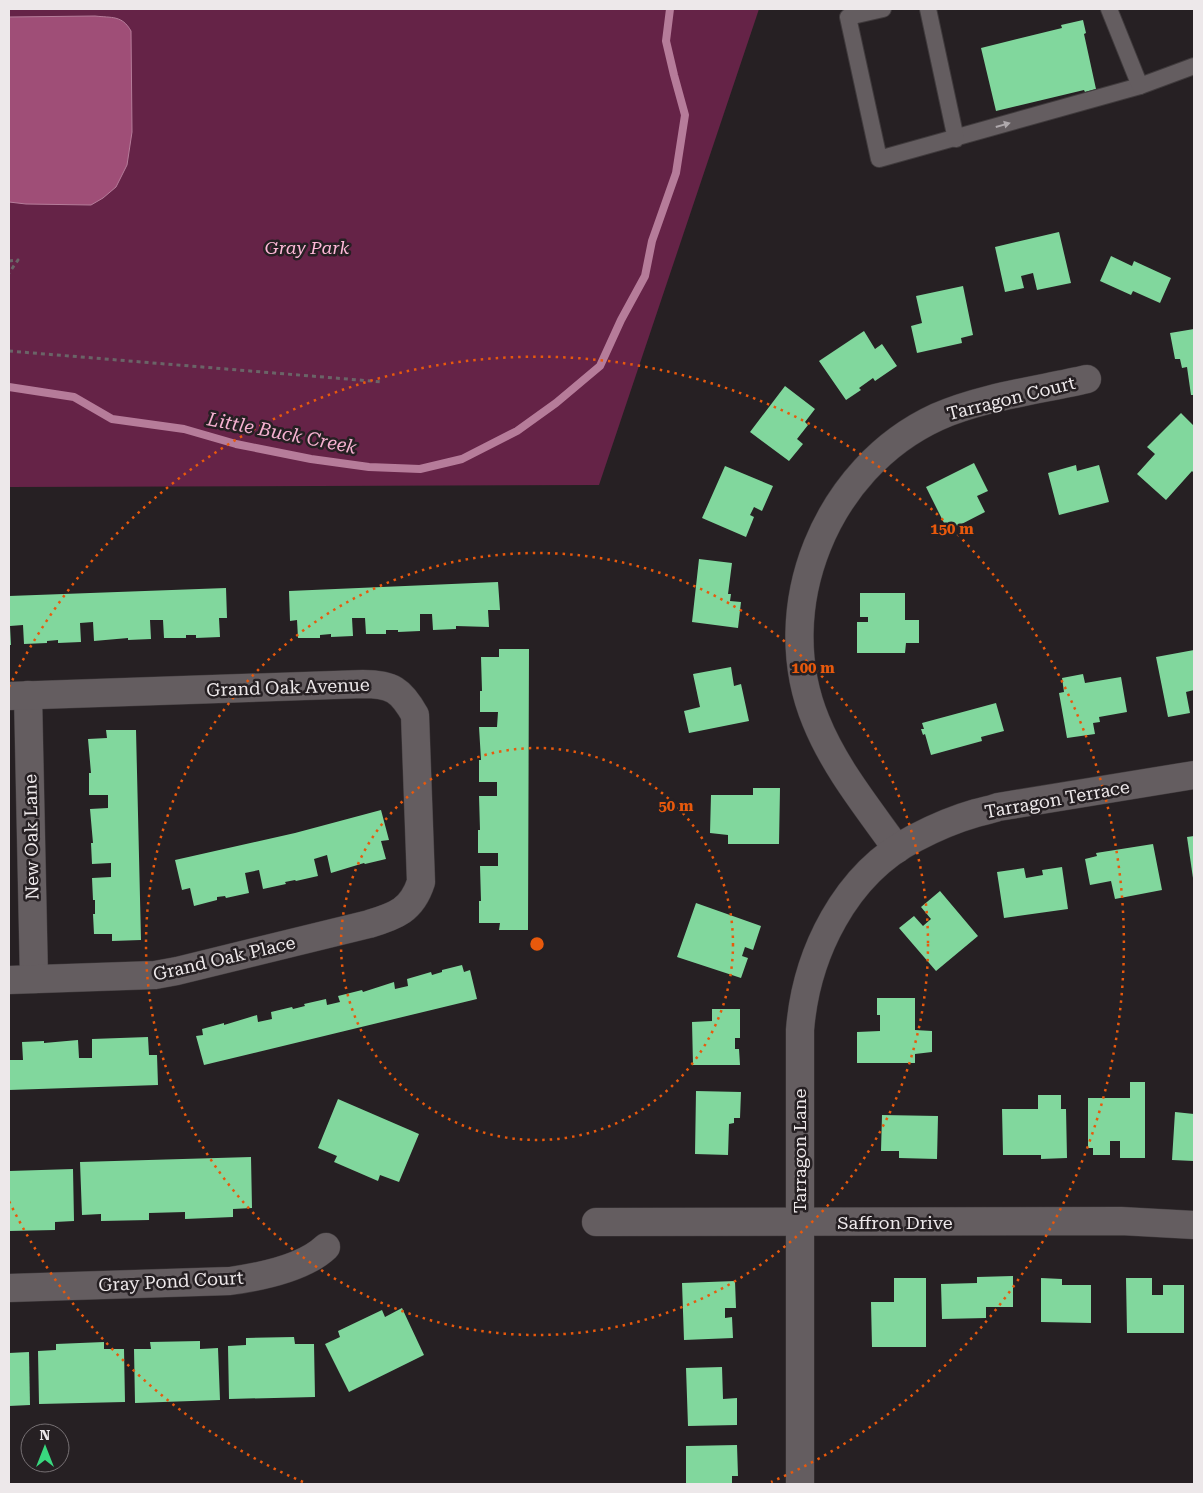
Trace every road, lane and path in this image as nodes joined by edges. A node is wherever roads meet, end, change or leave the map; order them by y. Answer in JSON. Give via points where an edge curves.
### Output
{"nodes":[{"id":1,"x":883,"y":9,"type":"edge"},
{"id":2,"x":928,"y":9,"type":"edge"},
{"id":3,"x":1110,"y":9,"type":"edge"},
{"id":4,"x":1194,"y":66,"type":"edge"},
{"id":5,"x":1140,"y":86,"type":"junction"},
{"id":6,"x":956,"y":139,"type":"junction"},
{"id":7,"x":9,"y":261,"type":"edge"},
{"id":8,"x":9,"y":273,"type":"edge"},
{"id":9,"x":9,"y":351,"type":"edge"},
{"id":10,"x":1087,"y":380,"type":"dead end"},
{"id":11,"x":383,"y":382,"type":"dead end"},
{"id":12,"x":18,"y":696,"type":"edge"},
{"id":13,"x":1194,"y":775,"type":"edge"},
{"id":14,"x":897,"y":849,"type":"junction"},
{"id":15,"x":404,"y":909,"type":"joint"},
{"id":16,"x":21,"y":980,"type":"edge"},
{"id":17,"x":596,"y":1222,"type":"dead end"},
{"id":18,"x":799,"y":1222,"type":"junction"},
{"id":19,"x":1194,"y":1225,"type":"edge"},
{"id":20,"x":326,"y":1247,"type":"dead end"},
{"id":21,"x":9,"y":1288,"type":"edge"},
{"id":22,"x":800,"y":1484,"type":"edge"}],
"edges":[{"from":1,"to":6,"type":"lane","via":[[848,17],[880,159]]},
{"from":2,"to":6,"type":"lane"},
{"from":3,"to":5,"type":"lane"},
{"from":4,"to":5,"type":"lane"},
{"from":6,"to":5,"type":"lane","one_way":true},
{"from":7,"to":8,"type":"path","via":[[18,260]]},
{"from":9,"to":11,"type":"path"},
{"from":10,"to":14,"type":"street","name":"Tarragon Court","via":[[983,402],[938,417],[914,430],[878,457],[854,482],[822,533],[806,578],[801,608],[800,650],[805,686],[815,721],[828,748]]},
{"from":12,"to":15,"type":"street","name":"Grand Oak Avenue","via":[[363,684],[378,684],[401,693],[415,715],[417,726],[421,882],[416,896]]},
{"from":12,"to":16,"type":"street","name":"New Oak Lane"},
{"from":13,"to":14,"type":"street","name":"Tarragon Terrace","via":[[998,807],[935,828]]},
{"from":14,"to":18,"type":"street","name":"Tarragon Lane","via":[[873,868],[837,913],[807,981],[800,1030]]},
{"from":15,"to":16,"type":"street","name":"Grand Oak Place","via":[[369,924],[177,971],[132,977]]},
{"from":17,"to":18,"type":"street","name":"Saffron Drive"},
{"from":18,"to":19,"type":"street","name":"Saffron Drive","via":[[1120,1221]]},
{"from":18,"to":22,"type":"street","name":"Tarragon Lane"},
{"from":20,"to":21,"type":"street","name":"Gray Pond Court","via":[[292,1266],[230,1281]]}]}
